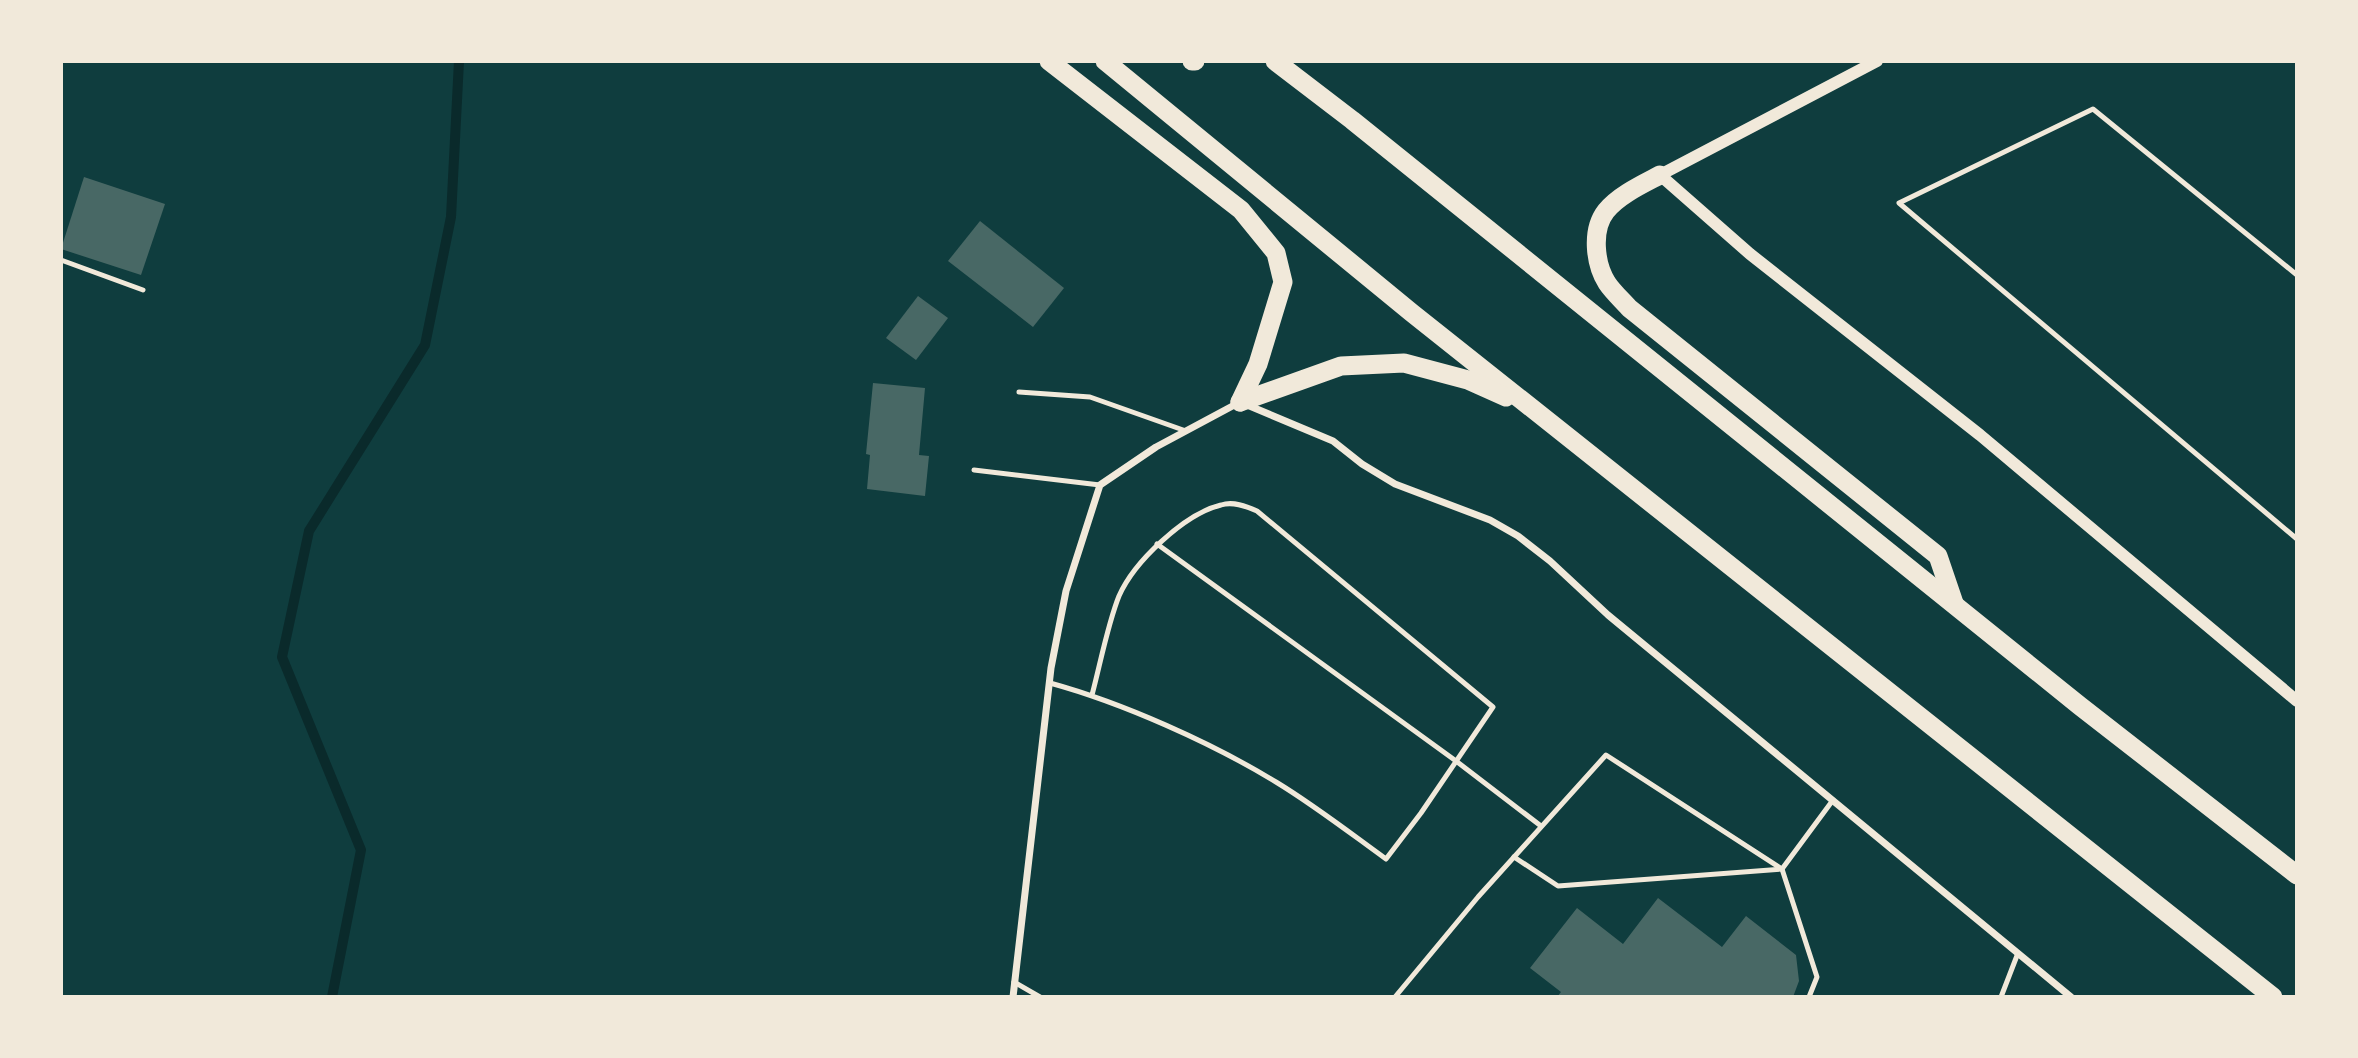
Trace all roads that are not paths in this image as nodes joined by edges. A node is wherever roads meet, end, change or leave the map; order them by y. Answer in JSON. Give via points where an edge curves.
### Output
{"nodes":[{"id":1,"x":1049,"y":61,"type":"edge"},
{"id":2,"x":1105,"y":61,"type":"edge"},
{"id":3,"x":1275,"y":61,"type":"edge"},
{"id":4,"x":1876,"y":61,"type":"edge"},
{"id":5,"x":1660,"y":175,"type":"junction"},
{"id":6,"x":61,"y":260,"type":"edge"},
{"id":7,"x":2297,"y":275,"type":"edge"},
{"id":8,"x":143,"y":289,"type":"dead end"},
{"id":9,"x":1018,"y":392,"type":"dead end"},
{"id":10,"x":1240,"y":402,"type":"junction"},
{"id":11,"x":1533,"y":408,"type":"junction"},
{"id":12,"x":1186,"y":431,"type":"junction"},
{"id":13,"x":974,"y":470,"type":"dead end"},
{"id":14,"x":1100,"y":485,"type":"junction"},
{"id":15,"x":2297,"y":539,"type":"edge"},
{"id":16,"x":1157,"y":544,"type":"junction"},
{"id":17,"x":1955,"y":604,"type":"junction"},
{"id":18,"x":1050,"y":683,"type":"junction"},
{"id":19,"x":1092,"y":695,"type":"junction"},
{"id":20,"x":2295,"y":696,"type":"edge"},
{"id":21,"x":1456,"y":761,"type":"junction"},
{"id":22,"x":1833,"y":800,"type":"junction"},
{"id":23,"x":1541,"y":827,"type":"junction"},
{"id":24,"x":1514,"y":856,"type":"junction"},
{"id":25,"x":1783,"y":869,"type":"junction"},
{"id":26,"x":2297,"y":875,"type":"edge"},
{"id":27,"x":2018,"y":953,"type":"junction"},
{"id":28,"x":1014,"y":982,"type":"junction"},
{"id":29,"x":1013,"y":997,"type":"edge"},
{"id":30,"x":1040,"y":997,"type":"edge"},
{"id":31,"x":1395,"y":997,"type":"edge"},
{"id":32,"x":1810,"y":997,"type":"edge"},
{"id":33,"x":2001,"y":997,"type":"edge"},
{"id":34,"x":2071,"y":997,"type":"edge"},
{"id":35,"x":2273,"y":997,"type":"edge"}],
"edges":[{"from":1,"to":10,"type":"highway","via":[[1241,210],[1276,253],[1283,282],[1258,364]]},
{"from":2,"to":11,"type":"highway"},
{"from":3,"to":17,"type":"highway"},
{"from":4,"to":5,"type":"street"},
{"from":5,"to":17,"type":"highway","via":[[1606,211],[1596,234],[1598,259],[1607,283],[1629,308],[1938,556]]},
{"from":5,"to":20,"type":"street","via":[[1750,254],[1980,435]]},
{"from":6,"to":8,"type":"lane"},
{"from":7,"to":15,"type":"lane","via":[[2093,109],[1899,203]]},
{"from":9,"to":12,"type":"lane","via":[[1090,397]]},
{"from":10,"to":11,"type":"highway","via":[[1341,366],[1404,363],[1468,380]]},
{"from":10,"to":12,"type":"street"},
{"from":10,"to":22,"type":"street","via":[[1333,441],[1395,484],[1490,520],[1518,536]]},
{"from":11,"to":35,"type":"highway"},
{"from":12,"to":14,"type":"street"},
{"from":13,"to":14,"type":"lane"},
{"from":14,"to":18,"type":"street","via":[[1066,591]]},
{"from":16,"to":19,"type":"lane","via":[[1119,596]]},
{"from":16,"to":21,"type":"lane"},
{"from":16,"to":21,"type":"lane","via":[[1221,504],[1257,511],[1493,707]]},
{"from":17,"to":26,"type":"highway"},
{"from":18,"to":19,"type":"lane"},
{"from":18,"to":28,"type":"street"},
{"from":19,"to":21,"type":"lane","via":[[1276,782],[1386,859]]},
{"from":21,"to":23,"type":"lane"},
{"from":22,"to":25,"type":"lane"},
{"from":22,"to":27,"type":"street"},
{"from":23,"to":24,"type":"lane"},
{"from":23,"to":25,"type":"lane","via":[[1606,755]]},
{"from":24,"to":25,"type":"lane","via":[[1558,886]]},
{"from":24,"to":31,"type":"lane"},
{"from":25,"to":32,"type":"lane","via":[[1817,977]]},
{"from":27,"to":33,"type":"lane"},
{"from":27,"to":34,"type":"street"},
{"from":28,"to":29,"type":"street"},
{"from":28,"to":30,"type":"lane"}]}
